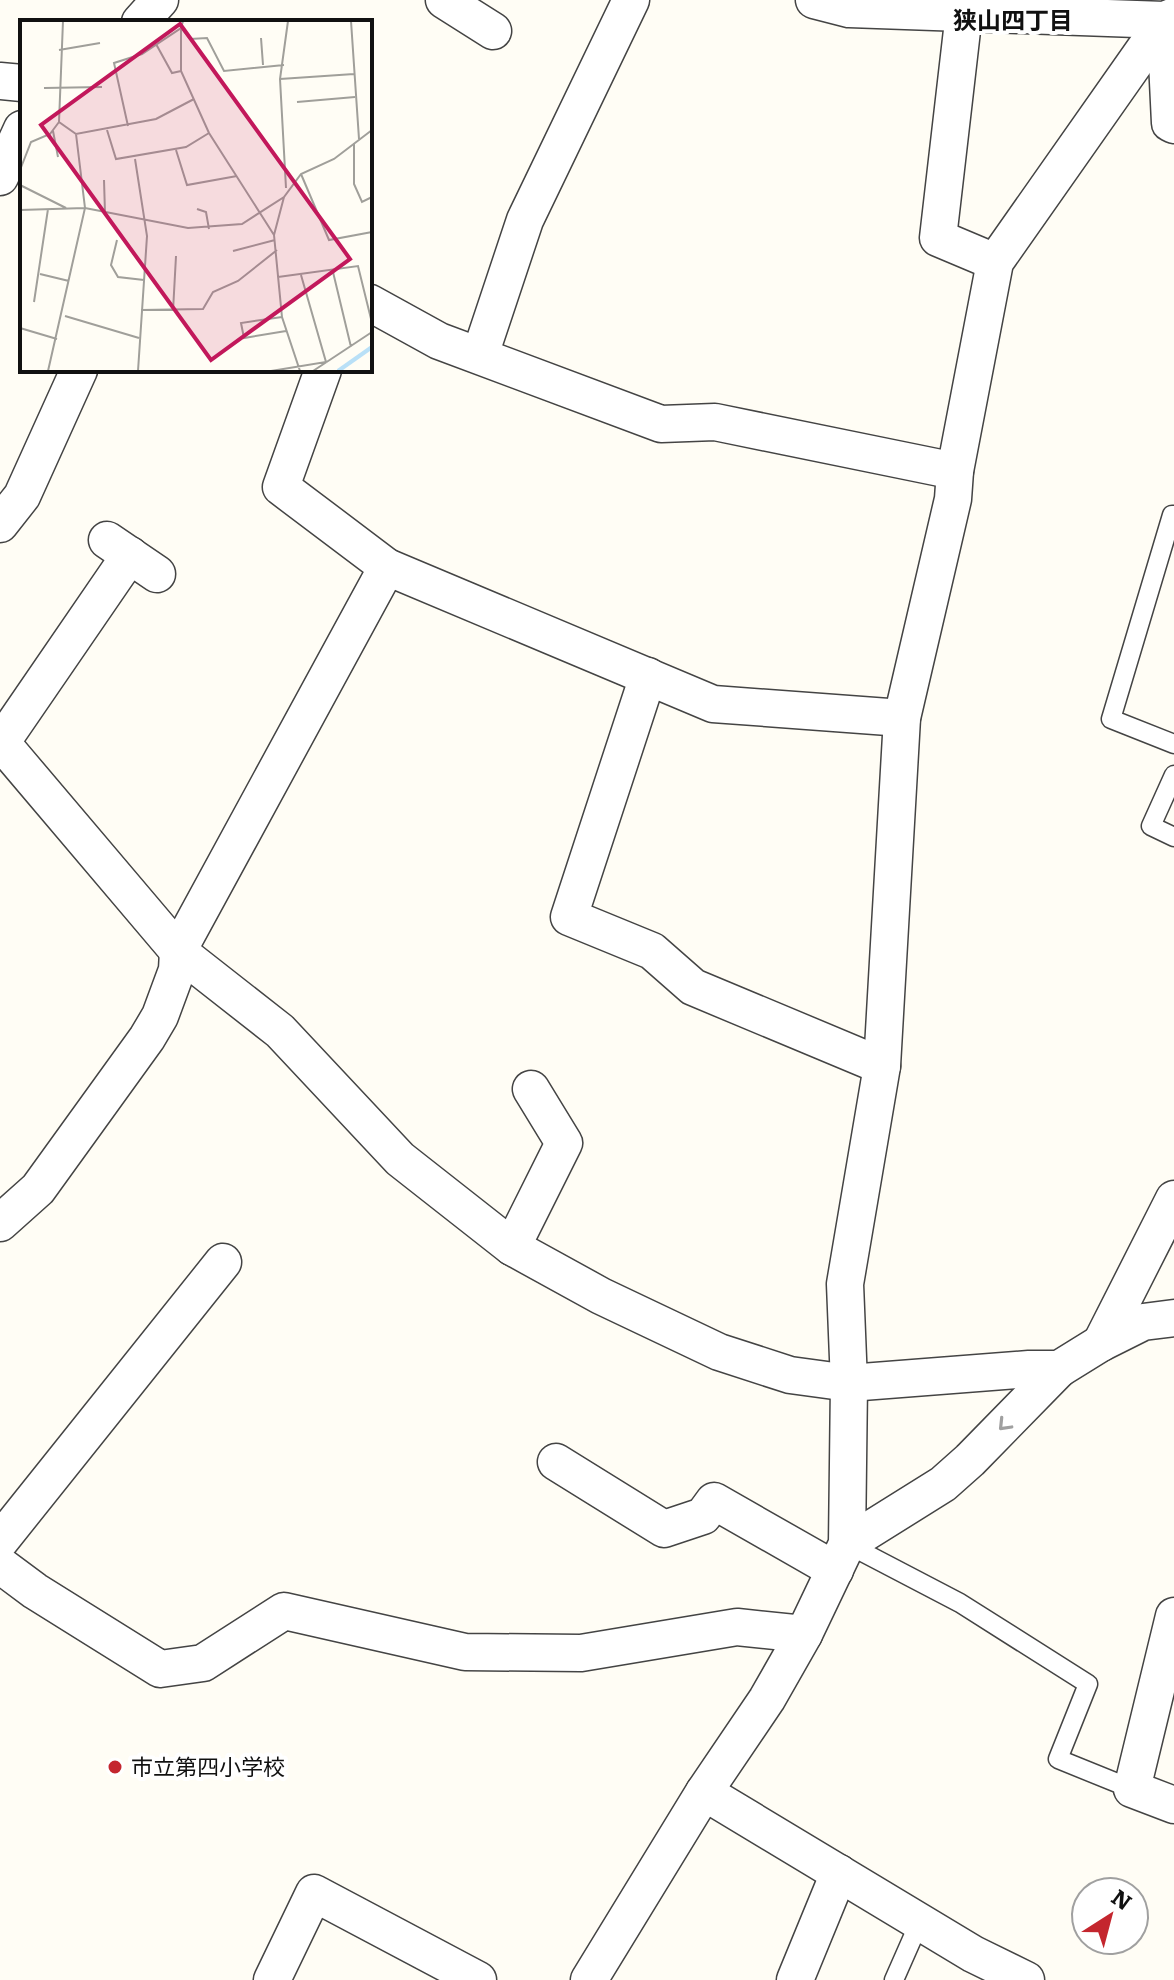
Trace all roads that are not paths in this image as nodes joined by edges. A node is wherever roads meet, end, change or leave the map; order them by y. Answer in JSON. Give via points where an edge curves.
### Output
{"nodes":[{"id":1,"x":160,"y":0,"type":"edge"},
{"id":2,"x":444,"y":0,"type":"edge"},
{"id":3,"x":631,"y":0,"type":"edge"},
{"id":4,"x":814,"y":0,"type":"edge"},
{"id":5,"x":964,"y":13,"type":"junction"},
{"id":6,"x":1170,"y":18,"type":"edge"},
{"id":7,"x":142,"y":20,"type":"edge"},
{"id":8,"x":493,"y":31,"type":"dead end"},
{"id":9,"x":0,"y":81,"type":"edge"},
{"id":10,"x":20,"y":83,"type":"edge"},
{"id":11,"x":1174,"y":125,"type":"edge"},
{"id":12,"x":20,"y":133,"type":"edge"},
{"id":13,"x":0,"y":177,"type":"edge"},
{"id":14,"x":995,"y":262,"type":"junction"},
{"id":15,"x":372,"y":304,"type":"edge"},
{"id":16,"x":480,"y":355,"type":"junction"},
{"id":17,"x":78,"y":372,"type":"edge"},
{"id":18,"x":322,"y":372,"type":"edge"},
{"id":19,"x":955,"y":471,"type":"junction"},
{"id":20,"x":1174,"y":515,"type":"edge"},
{"id":21,"x":0,"y":524,"type":"edge"},
{"id":22,"x":131,"y":556,"type":"dead end"},
{"id":23,"x":387,"y":567,"type":"junction"},
{"id":24,"x":648,"y":676,"type":"junction"},
{"id":25,"x":902,"y":718,"type":"junction"},
{"id":26,"x":1,"y":742,"type":"edge"},
{"id":27,"x":1174,"y":744,"type":"edge"},
{"id":28,"x":1174,"y":775,"type":"edge"},
{"id":29,"x":1174,"y":837,"type":"edge"},
{"id":30,"x":178,"y":951,"type":"junction"},
{"id":31,"x":882,"y":1066,"type":"junction"},
{"id":32,"x":531,"y":1089,"type":"dead end"},
{"id":33,"x":1174,"y":1199,"type":"edge"},
{"id":34,"x":0,"y":1223,"type":"edge"},
{"id":35,"x":512,"y":1247,"type":"junction"},
{"id":36,"x":223,"y":1262,"type":"dead end"},
{"id":37,"x":1174,"y":1318,"type":"edge"},
{"id":38,"x":1101,"y":1343,"type":"junction"},
{"id":39,"x":1059,"y":1369,"type":"junction"},
{"id":40,"x":849,"y":1383,"type":"junction"},
{"id":41,"x":556,"y":1462,"type":"dead end"},
{"id":42,"x":0,"y":1541,"type":"edge"},
{"id":43,"x":841,"y":1557,"type":"junction"},
{"id":44,"x":0,"y":1565,"type":"edge"},
{"id":45,"x":1174,"y":1616,"type":"edge"},
{"id":46,"x":804,"y":1634,"type":"junction"},
{"id":47,"x":1132,"y":1789,"type":"junction"},
{"id":48,"x":704,"y":1792,"type":"junction"},
{"id":49,"x":1174,"y":1805,"type":"edge"},
{"id":50,"x":839,"y":1873,"type":"junction"},
{"id":51,"x":920,"y":1921,"type":"junction"},
{"id":52,"x":272,"y":1980,"type":"edge"},
{"id":53,"x":478,"y":1980,"type":"edge"},
{"id":54,"x":589,"y":1980,"type":"edge"},
{"id":55,"x":795,"y":1980,"type":"edge"},
{"id":56,"x":894,"y":1980,"type":"edge"},
{"id":57,"x":1026,"y":1980,"type":"edge"}],
"edges":[{"from":1,"to":7,"type":"street"},
{"from":2,"to":8,"type":"street"},
{"from":3,"to":16,"type":"street","via":[[525,220]]},
{"from":4,"to":5,"type":"street","via":[[849,9]]},
{"from":5,"to":6,"type":"street"},
{"from":5,"to":14,"type":"street","via":[[938,238]]},
{"from":6,"to":11,"type":"street"},
{"from":6,"to":14,"type":"street"},
{"from":9,"to":10,"type":"street"},
{"from":12,"to":13,"type":"street"},
{"from":14,"to":19,"type":"street"},
{"from":15,"to":16,"type":"street","via":[[439,341]]},
{"from":16,"to":19,"type":"street","via":[[661,424],[715,422]]},
{"from":17,"to":21,"type":"street","via":[[22,496]]},
{"from":18,"to":23,"type":"street","via":[[281,487]]},
{"from":19,"to":25,"type":"street"},
{"from":20,"to":27,"type":"lane","via":[[1111,719]]},
{"from":22,"to":26,"type":"street"},
{"from":23,"to":24,"type":"street"},
{"from":23,"to":30,"type":"street"},
{"from":24,"to":25,"type":"street","via":[[713,704]]},
{"from":24,"to":31,"type":"street","via":[[569,917],[652,951],[693,987]]},
{"from":25,"to":31,"type":"street"},
{"from":26,"to":30,"type":"street"},
{"from":28,"to":29,"type":"lane","via":[[1151,826]]},
{"from":30,"to":34,"type":"street","via":[[177,970],[147,1038],[38,1189]]},
{"from":30,"to":35,"type":"street","via":[[280,1031],[400,1159]]},
{"from":31,"to":40,"type":"street","via":[[845,1284]]},
{"from":32,"to":35,"type":"street","via":[[564,1143]]},
{"from":33,"to":38,"type":"street"},
{"from":35,"to":40,"type":"street","via":[[719,1352],[790,1375]]},
{"from":36,"to":42,"type":"street"},
{"from":37,"to":38,"type":"street","via":[[1143,1322]]},
{"from":38,"to":39,"type":"street"},
{"from":39,"to":40,"type":"street"},
{"from":39,"to":43,"type":"street","one_way":true,"via":[[943,1484]]},
{"from":40,"to":43,"type":"street"},
{"from":41,"to":43,"type":"street","via":[[664,1529],[703,1516],[714,1501]]},
{"from":43,"to":46,"type":"street"},
{"from":43,"to":47,"type":"lane","via":[[960,1603],[1088,1684],[1058,1759]]},
{"from":44,"to":46,"type":"street","via":[[160,1669],[203,1663],[284,1611],[465,1652],[581,1653],[737,1627]]},
{"from":45,"to":47,"type":"street"},
{"from":46,"to":48,"type":"street"},
{"from":47,"to":49,"type":"street"},
{"from":48,"to":50,"type":"street"},
{"from":48,"to":54,"type":"street"},
{"from":50,"to":51,"type":"street"},
{"from":50,"to":55,"type":"street"},
{"from":51,"to":56,"type":"lane"},
{"from":51,"to":57,"type":"street"},
{"from":52,"to":53,"type":"street","via":[[314,1893]]}]}
